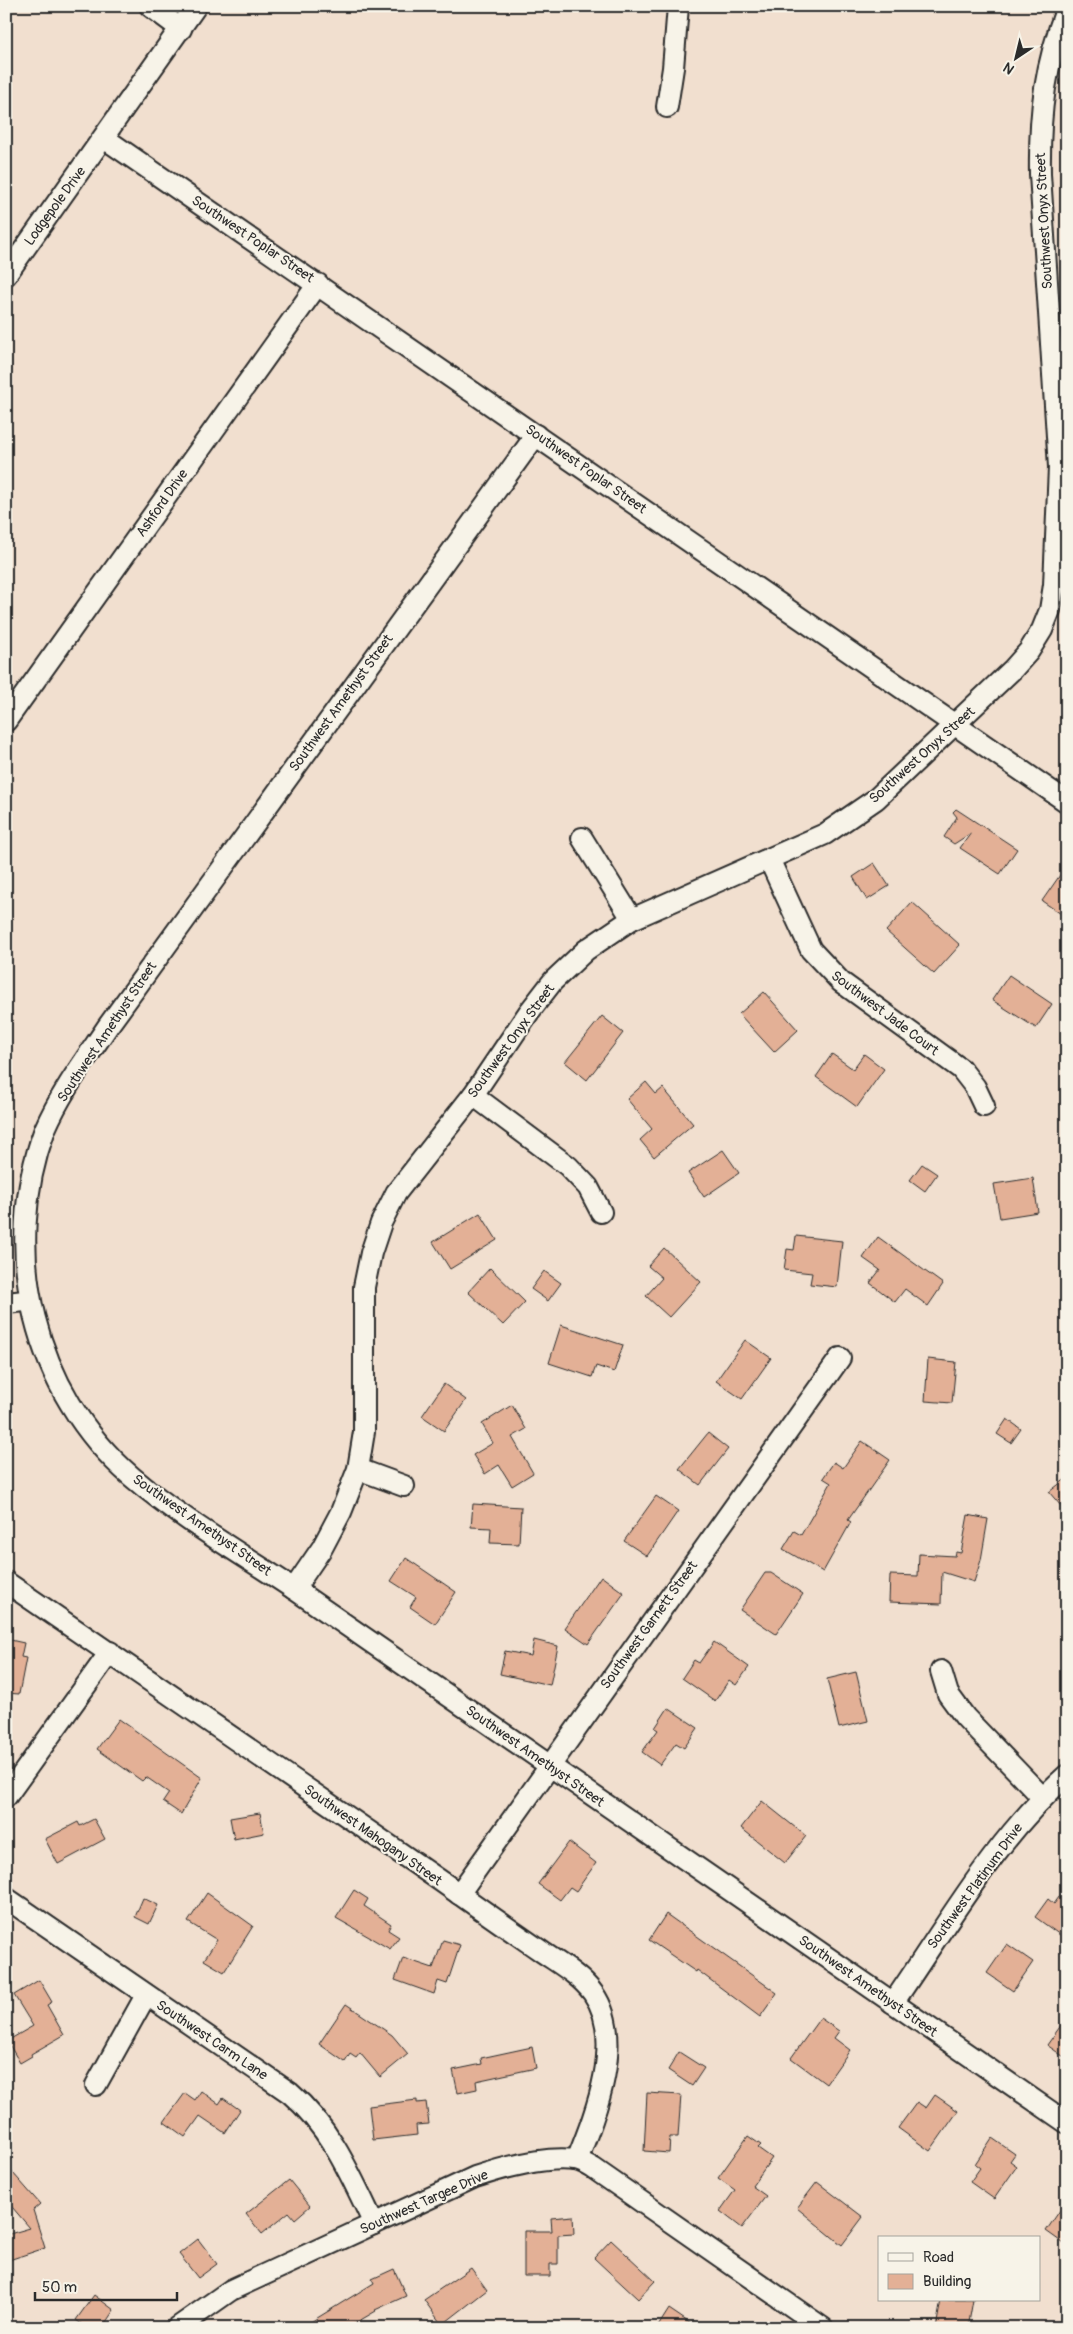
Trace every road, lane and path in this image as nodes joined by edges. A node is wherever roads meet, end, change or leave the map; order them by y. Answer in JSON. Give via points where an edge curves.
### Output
{"nodes":[{"id":1,"x":150,"y":6,"type":"edge"},
{"id":2,"x":196,"y":6,"type":"edge"},
{"id":3,"x":678,"y":6,"type":"edge"},
{"id":4,"x":1067,"y":7,"type":"edge"},
{"id":5,"x":181,"y":29,"type":"junction"},
{"id":6,"x":667,"y":107,"type":"dead end"},
{"id":7,"x":104,"y":138,"type":"junction"},
{"id":8,"x":8,"y":269,"type":"edge"},
{"id":9,"x":318,"y":284,"type":"junction"},
{"id":10,"x":536,"y":434,"type":"junction"},
{"id":11,"x":1063,"y":468,"type":"edge"},
{"id":12,"x":6,"y":721,"type":"edge"},
{"id":13,"x":956,"y":726,"type":"junction"},
{"id":14,"x":1067,"y":802,"type":"edge"},
{"id":15,"x":582,"y":838,"type":"dead end"},
{"id":16,"x":769,"y":858,"type":"junction"},
{"id":17,"x":632,"y":919,"type":"junction"},
{"id":18,"x":473,"y":1095,"type":"junction"},
{"id":19,"x":984,"y":1106,"type":"dead end"},
{"id":20,"x":601,"y":1212,"type":"dead end"},
{"id":21,"x":16,"y":1302,"type":"edge"},
{"id":22,"x":840,"y":1358,"type":"dead end"},
{"id":23,"x":358,"y":1469,"type":"junction"},
{"id":24,"x":404,"y":1486,"type":"dead end"},
{"id":25,"x":6,"y":1582,"type":"edge"},
{"id":26,"x":294,"y":1588,"type":"junction"},
{"id":27,"x":110,"y":1652,"type":"junction"},
{"id":28,"x":941,"y":1671,"type":"dead end"},
{"id":29,"x":549,"y":1766,"type":"junction"},
{"id":30,"x":1067,"y":1775,"type":"edge"},
{"id":31,"x":6,"y":1797,"type":"edge"},
{"id":32,"x":1042,"y":1797,"type":"junction"},
{"id":33,"x":459,"y":1894,"type":"junction"},
{"id":34,"x":6,"y":1898,"type":"edge"},
{"id":35,"x":146,"y":1995,"type":"junction"},
{"id":36,"x":893,"y":2003,"type":"junction"},
{"id":37,"x":96,"y":2085,"type":"dead end"},
{"id":38,"x":1067,"y":2123,"type":"edge"},
{"id":39,"x":577,"y":2160,"type":"junction"},
{"id":40,"x":374,"y":2224,"type":"junction"},
{"id":41,"x":177,"y":2328,"type":"edge"},
{"id":42,"x":823,"y":2328,"type":"edge"}],
"edges":[{"from":1,"to":5,"type":"street"},
{"from":2,"to":5,"type":"street","name":"Lodgepole Drive"},
{"from":3,"to":6,"type":"street"},
{"from":4,"to":11,"type":"street","name":"Southwest Onyx Street","via":[[1046,73],[1039,126]]},
{"from":5,"to":7,"type":"street","name":"Lodgepole Drive"},
{"from":7,"to":8,"type":"street","name":"Lodgepole Drive"},
{"from":7,"to":9,"type":"street","name":"Southwest Poplar Street"},
{"from":9,"to":10,"type":"street","name":"Southwest Poplar Street"},
{"from":9,"to":12,"type":"street","name":"Ashford Drive"},
{"from":10,"to":13,"type":"street","name":"Southwest Poplar Street"},
{"from":10,"to":21,"type":"street","name":"Southwest Amethyst Street","via":[[119,1010],[66,1089],[45,1129],[30,1170],[22,1214]]},
{"from":11,"to":13,"type":"street","name":"Southwest Onyx Street","via":[[1054,585],[1050,610],[1042,630],[1013,670]]},
{"from":13,"to":14,"type":"street","name":"Southwest Poplar Street"},
{"from":13,"to":16,"type":"street","name":"Southwest Onyx Street","via":[[876,799],[825,834]]},
{"from":15,"to":17,"type":"street"},
{"from":16,"to":17,"type":"street","name":"Southwest Onyx Street"},
{"from":16,"to":19,"type":"street","name":"Southwest Jade Court","via":[[811,950],[825,968],[961,1069]]},
{"from":17,"to":18,"type":"street","name":"Southwest Onyx Street","via":[[586,950],[553,981]]},
{"from":18,"to":20,"type":"street","via":[[568,1166],[588,1187]]},
{"from":18,"to":23,"type":"street","name":"Southwest Onyx Street","via":[[396,1193],[371,1254],[364,1287],[364,1432]]},
{"from":21,"to":26,"type":"street","name":"Southwest Amethyst Street","via":[[53,1377],[104,1451],[164,1502]]},
{"from":22,"to":29,"type":"street","name":"Southwest Garnett Street"},
{"from":23,"to":24,"type":"street"},
{"from":23,"to":26,"type":"street","name":"Southwest Onyx Street","via":[[341,1512]]},
{"from":25,"to":27,"type":"street","name":"Southwest Mahogany Street"},
{"from":26,"to":29,"type":"street","name":"Southwest Amethyst Street"},
{"from":27,"to":31,"type":"street"},
{"from":27,"to":33,"type":"street","name":"Southwest Mahogany Street"},
{"from":28,"to":32,"type":"street","via":[[948,1694],[964,1717]]},
{"from":29,"to":33,"type":"street","name":"Southwest Garnett Street"},
{"from":29,"to":36,"type":"street","name":"Southwest Amethyst Street"},
{"from":30,"to":32,"type":"street","name":"Southwest Platinum Drive"},
{"from":32,"to":36,"type":"street","name":"Southwest Platinum Drive","via":[[1005,1839]]},
{"from":33,"to":39,"type":"street","name":"Southwest Mahogany Street","via":[[574,1975],[593,1993],[604,2018],[607,2046],[596,2114]]},
{"from":34,"to":35,"type":"street","name":"Southwest Carm Lane"},
{"from":35,"to":37,"type":"street"},
{"from":35,"to":40,"type":"street","name":"Southwest Carm Lane","via":[[290,2093],[309,2110],[345,2162]]},
{"from":36,"to":38,"type":"street","name":"Southwest Amethyst Street"},
{"from":39,"to":40,"type":"street","name":"Southwest Targee Drive","via":[[502,2168],[474,2177]]},
{"from":39,"to":42,"type":"street"},
{"from":40,"to":41,"type":"street","name":"Southwest Targee Drive","via":[[231,2290]]}]}
